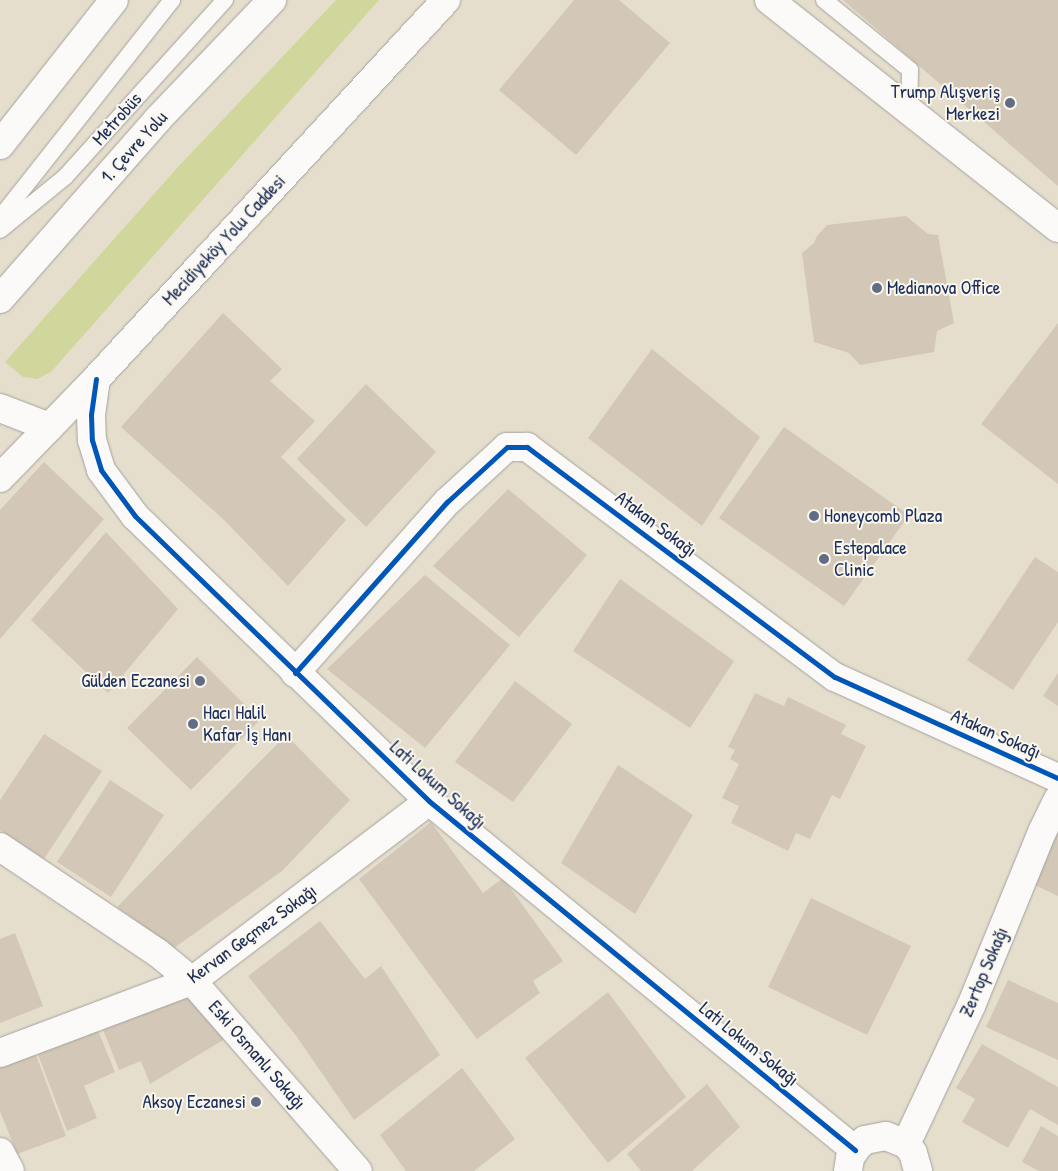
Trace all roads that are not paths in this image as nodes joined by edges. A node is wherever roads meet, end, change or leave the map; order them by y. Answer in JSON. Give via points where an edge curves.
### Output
{"nodes":[{"id":1,"x":114,"y":0,"type":"edge"},
{"id":2,"x":172,"y":0,"type":"edge"},
{"id":3,"x":225,"y":0,"type":"edge"},
{"id":4,"x":272,"y":0,"type":"edge"},
{"id":5,"x":446,"y":0,"type":"edge"},
{"id":6,"x":769,"y":0,"type":"edge"},
{"id":7,"x":824,"y":0,"type":"edge"},
{"id":8,"x":909,"y":109,"type":"junction"},
{"id":9,"x":0,"y":145,"type":"edge"},
{"id":10,"x":0,"y":218,"type":"edge"},
{"id":11,"x":1058,"y":228,"type":"edge"},
{"id":12,"x":0,"y":230,"type":"edge"},
{"id":13,"x":0,"y":299,"type":"edge"},
{"id":14,"x":96,"y":379,"type":"junction"},
{"id":15,"x":0,"y":408,"type":"edge"},
{"id":16,"x":49,"y":427,"type":"junction"},
{"id":17,"x":0,"y":478,"type":"edge"},
{"id":18,"x":295,"y":673,"type":"junction"},
{"id":19,"x":1058,"y":778,"type":"edge"},
{"id":20,"x":1058,"y":799,"type":"edge"},
{"id":21,"x":429,"y":802,"type":"junction"},
{"id":22,"x":0,"y":847,"type":"edge"},
{"id":23,"x":192,"y":981,"type":"junction"},
{"id":24,"x":0,"y":1053,"type":"edge"},
{"id":25,"x":906,"y":1144,"type":"junction"},
{"id":26,"x":0,"y":1152,"type":"edge"},
{"id":27,"x":852,"y":1161,"type":"edge"},
{"id":28,"x":10,"y":1171,"type":"edge"},
{"id":29,"x":358,"y":1171,"type":"edge"},
{"id":30,"x":918,"y":1171,"type":"edge"}],
"edges":[{"from":1,"to":9,"type":"main road"},
{"from":2,"to":10,"type":"lane","name":"Metrobüs"},
{"from":3,"to":12,"type":"lane","name":"Metrobüs","via":[[65,177]]},
{"from":4,"to":13,"type":"main road","name":"1. Çevre Yolu","via":[[158,119]]},
{"from":5,"to":14,"type":"main road","name":"Mecidiyeköy Yolu Caddesi"},
{"from":6,"to":8,"type":"main road"},
{"from":7,"to":8,"type":"lane","via":[[910,70]]},
{"from":8,"to":11,"type":"main road"},
{"from":14,"to":16,"type":"main road","name":"Mecidiyeköy Yolu Caddesi"},
{"from":14,"to":18,"type":"main road","name":"Lati Lokum Sokağı","via":[[90,415],[92,440],[101,470],[135,516]]},
{"from":15,"to":16,"type":"main road"},
{"from":16,"to":17,"type":"main road","name":"Mecidiyeköy Yolu Caddesi"},
{"from":18,"to":19,"type":"main road","name":"Atakan Sokağı","via":[[447,502],[507,447],[527,447],[835,677]]},
{"from":18,"to":21,"type":"main road","name":"Lati Lokum Sokağı"},
{"from":20,"to":25,"type":"main road","name":"Zertop Sokağı","via":[[971,1006]]},
{"from":21,"to":23,"type":"main road","name":"Kervan Geçmez Sokağı"},
{"from":21,"to":27,"type":"main road","name":"Lati Lokum Sokağı"},
{"from":22,"to":23,"type":"main road","name":"Eski Osmanlı Sokağı","via":[[158,953]]},
{"from":23,"to":24,"type":"main road","name":"Kervan Geçmez Sokağı"},
{"from":23,"to":29,"type":"main road","name":"Eski Osmanlı Sokağı"},
{"from":25,"to":27,"type":"main road","via":[[886,1136],[865,1140]]},
{"from":25,"to":30,"type":"main road","via":[[913,1153]]},
{"from":26,"to":28,"type":"main road"}]}
